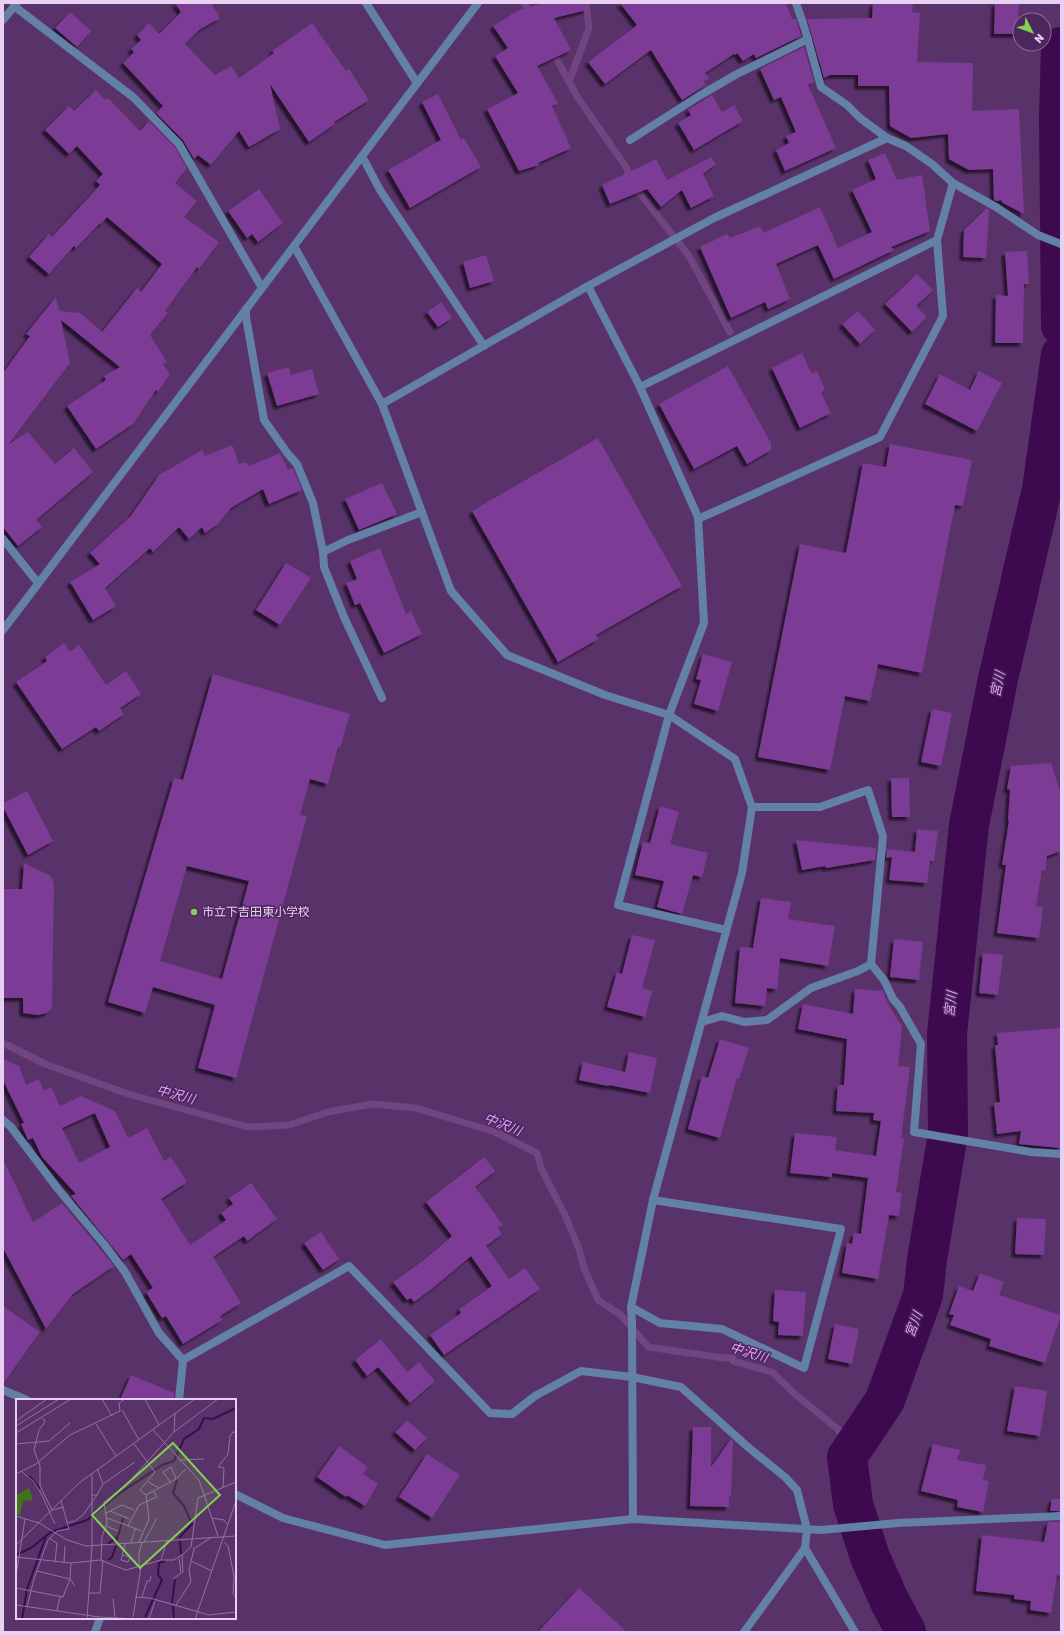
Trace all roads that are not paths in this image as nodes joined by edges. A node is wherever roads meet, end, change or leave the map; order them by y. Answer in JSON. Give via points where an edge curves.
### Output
{"nodes":[{"id":1,"x":366,"y":3,"type":"edge"},
{"id":2,"x":478,"y":3,"type":"edge"},
{"id":3,"x":796,"y":3,"type":"edge"},
{"id":4,"x":16,"y":5,"type":"edge"},
{"id":5,"x":3,"y":20,"type":"edge"},
{"id":6,"x":808,"y":39,"type":"junction"},
{"id":7,"x":417,"y":83,"type":"junction"},
{"id":8,"x":887,"y":138,"type":"junction"},
{"id":9,"x":630,"y":140,"type":"dead end"},
{"id":10,"x":362,"y":156,"type":"junction"},
{"id":11,"x":953,"y":183,"type":"junction"},
{"id":12,"x":936,"y":240,"type":"junction"},
{"id":13,"x":1061,"y":244,"type":"edge"},
{"id":14,"x":294,"y":246,"type":"junction"},
{"id":15,"x":588,"y":286,"type":"junction"},
{"id":16,"x":262,"y":288,"type":"junction"},
{"id":17,"x":246,"y":309,"type":"junction"},
{"id":18,"x":484,"y":346,"type":"junction"},
{"id":19,"x":640,"y":387,"type":"junction"},
{"id":20,"x":382,"y":404,"type":"junction"},
{"id":21,"x":422,"y":512,"type":"junction"},
{"id":22,"x":698,"y":519,"type":"junction"},
{"id":23,"x":3,"y":539,"type":"edge"},
{"id":24,"x":323,"y":552,"type":"junction"},
{"id":25,"x":38,"y":584,"type":"junction"},
{"id":26,"x":3,"y":630,"type":"edge"},
{"id":27,"x":382,"y":698,"type":"dead end"},
{"id":28,"x":669,"y":715,"type":"junction"},
{"id":29,"x":752,"y":807,"type":"junction"},
{"id":30,"x":726,"y":930,"type":"junction"},
{"id":31,"x":871,"y":964,"type":"junction"},
{"id":32,"x":702,"y":1022,"type":"junction"},
{"id":33,"x":3,"y":1120,"type":"edge"},
{"id":34,"x":1061,"y":1154,"type":"edge"},
{"id":35,"x":653,"y":1200,"type":"junction"},
{"id":36,"x":631,"y":1307,"type":"junction"},
{"id":37,"x":183,"y":1360,"type":"junction"},
{"id":38,"x":632,"y":1377,"type":"junction"},
{"id":39,"x":3,"y":1390,"type":"edge"},
{"id":40,"x":25,"y":1399,"type":"edge"},
{"id":41,"x":179,"y":1399,"type":"edge"},
{"id":42,"x":236,"y":1494,"type":"edge"},
{"id":43,"x":1061,"y":1516,"type":"edge"},
{"id":44,"x":633,"y":1519,"type":"junction"},
{"id":45,"x":807,"y":1529,"type":"junction"},
{"id":46,"x":805,"y":1548,"type":"junction"},
{"id":47,"x":100,"y":1619,"type":"edge"},
{"id":48,"x":95,"y":1632,"type":"edge"},
{"id":49,"x":744,"y":1632,"type":"edge"},
{"id":50,"x":855,"y":1632,"type":"edge"}],
"edges":[{"from":1,"to":7,"type":"street"},
{"from":2,"to":7,"type":"street"},
{"from":3,"to":6,"type":"street"},
{"from":4,"to":5,"type":"street"},
{"from":4,"to":16,"type":"street","via":[[133,97],[179,144]]},
{"from":6,"to":8,"type":"street","via":[[821,87]]},
{"from":6,"to":9,"type":"street","via":[[737,74]]},
{"from":7,"to":10,"type":"street"},
{"from":8,"to":11,"type":"street","via":[[906,146]]},
{"from":8,"to":15,"type":"street","via":[[714,218]]},
{"from":10,"to":14,"type":"street"},
{"from":10,"to":18,"type":"street","via":[[380,190]]},
{"from":11,"to":12,"type":"street"},
{"from":11,"to":13,"type":"street","via":[[1038,235]]},
{"from":12,"to":19,"type":"street"},
{"from":12,"to":22,"type":"street","via":[[942,316],[880,437]]},
{"from":14,"to":16,"type":"street"},
{"from":14,"to":20,"type":"street"},
{"from":15,"to":18,"type":"street"},
{"from":15,"to":19,"type":"street"},
{"from":16,"to":17,"type":"street"},
{"from":17,"to":24,"type":"street","via":[[264,420],[297,464],[313,503]]},
{"from":17,"to":25,"type":"street"},
{"from":18,"to":20,"type":"street"},
{"from":19,"to":22,"type":"street"},
{"from":20,"to":21,"type":"street"},
{"from":21,"to":24,"type":"street"},
{"from":21,"to":28,"type":"street","via":[[451,591],[507,656],[605,695]]},
{"from":22,"to":28,"type":"street","via":[[704,623]]},
{"from":23,"to":25,"type":"street"},
{"from":24,"to":27,"type":"street","via":[[324,567],[344,617]]},
{"from":25,"to":26,"type":"street"},
{"from":28,"to":29,"type":"street","via":[[735,759]]},
{"from":28,"to":30,"type":"street","via":[[618,905]]},
{"from":29,"to":30,"type":"street","via":[[742,873]]},
{"from":29,"to":31,"type":"street","via":[[820,806],[868,790],[883,836]]},
{"from":30,"to":32,"type":"street"},
{"from":31,"to":32,"type":"street","via":[[811,988],[767,1020],[744,1022],[722,1016]]},
{"from":31,"to":34,"type":"street","via":[[884,980],[921,1044],[914,1132],[1032,1152]]},
{"from":32,"to":35,"type":"street"},
{"from":33,"to":37,"type":"street","via":[[125,1272],[159,1333]]},
{"from":35,"to":36,"type":"street"},
{"from":35,"to":36,"type":"street","via":[[841,1229],[804,1368],[722,1329],[660,1324]]},
{"from":36,"to":38,"type":"street"},
{"from":37,"to":38,"type":"street","via":[[349,1266],[490,1413],[512,1414],[535,1396],[580,1371]]},
{"from":37,"to":41,"type":"street"},
{"from":38,"to":44,"type":"street"},
{"from":38,"to":45,"type":"street","via":[[681,1387],[785,1477],[797,1490]]},
{"from":39,"to":40,"type":"street"},
{"from":42,"to":44,"type":"street","via":[[283,1518],[385,1545]]},
{"from":43,"to":45,"type":"street"},
{"from":44,"to":45,"type":"street"},
{"from":45,"to":46,"type":"street"},
{"from":46,"to":49,"type":"street"},
{"from":46,"to":50,"type":"street"},
{"from":47,"to":48,"type":"street"}]}
